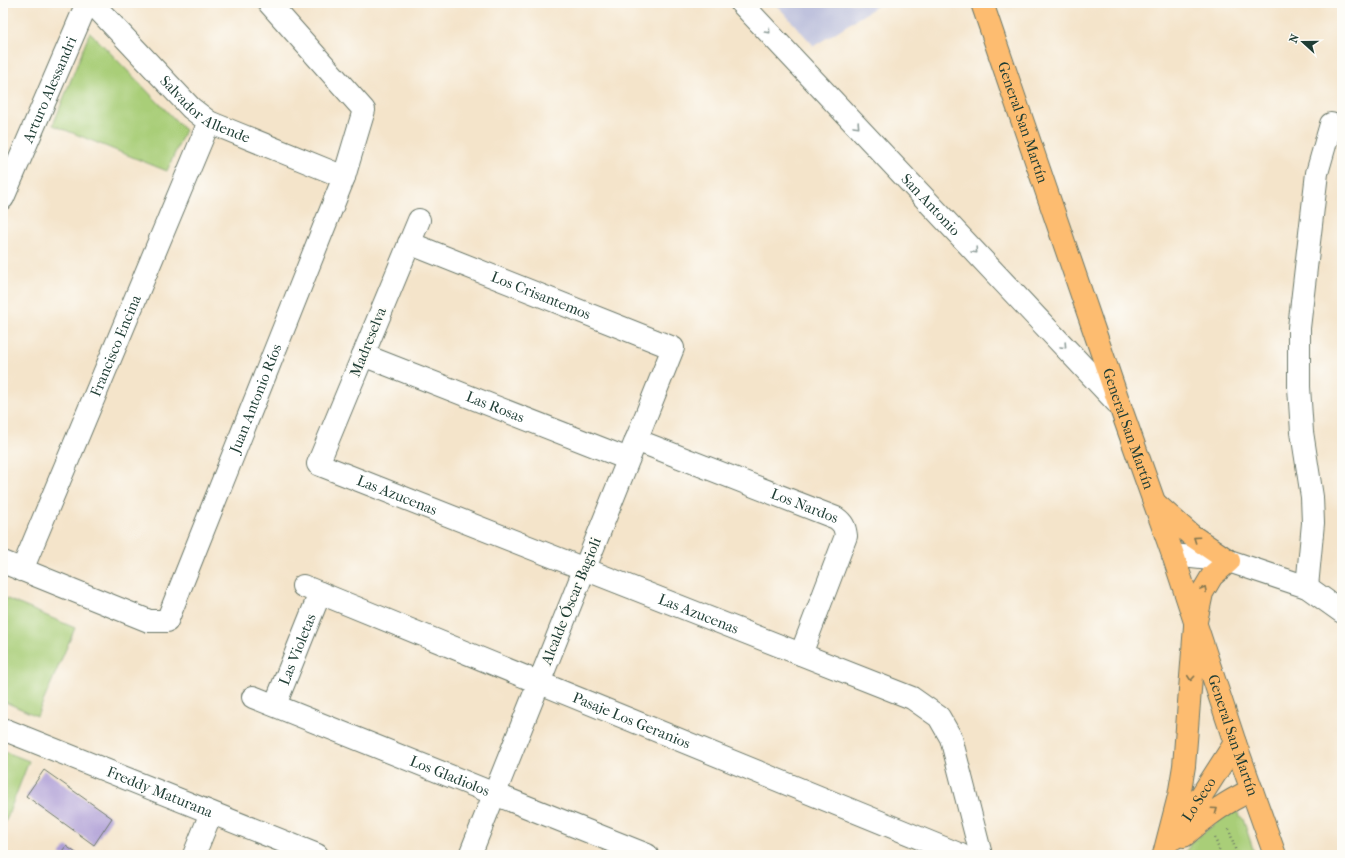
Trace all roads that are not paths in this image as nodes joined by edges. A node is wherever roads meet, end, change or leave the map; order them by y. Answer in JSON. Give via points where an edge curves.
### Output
{"nodes":[{"id":1,"x":87,"y":3,"type":"edge"},
{"id":2,"x":92,"y":3,"type":"edge"},
{"id":3,"x":269,"y":3,"type":"edge"},
{"id":4,"x":741,"y":3,"type":"edge"},
{"id":5,"x":982,"y":3,"type":"edge"},
{"id":6,"x":209,"y":122,"type":"junction"},
{"id":7,"x":1331,"y":124,"type":"dead end"},
{"id":8,"x":344,"y":177,"type":"junction"},
{"id":9,"x":3,"y":198,"type":"edge"},
{"id":10,"x":418,"y":220,"type":"dead end"},
{"id":11,"x":409,"y":243,"type":"junction"},
{"id":12,"x":673,"y":348,"type":"joint"},
{"id":13,"x":363,"y":355,"type":"junction"},
{"id":14,"x":1120,"y":406,"type":"junction"},
{"id":15,"x":632,"y":450,"type":"junction"},
{"id":16,"x":318,"y":464,"type":"joint"},
{"id":17,"x":1154,"y":502,"type":"junction"},
{"id":18,"x":1173,"y":555,"type":"junction"},
{"id":19,"x":1229,"y":561,"type":"junction"},
{"id":20,"x":12,"y":566,"type":"edge"},
{"id":21,"x":585,"y":568,"type":"junction"},
{"id":22,"x":1308,"y":587,"type":"junction"},
{"id":23,"x":311,"y":590,"type":"joint"},
{"id":24,"x":1342,"y":612,"type":"edge"},
{"id":25,"x":1195,"y":626,"type":"junction"},
{"id":26,"x":801,"y":654,"type":"junction"},
{"id":27,"x":539,"y":683,"type":"junction"},
{"id":28,"x":253,"y":697,"type":"dead end"},
{"id":29,"x":275,"y":705,"type":"junction"},
{"id":30,"x":3,"y":729,"type":"edge"},
{"id":31,"x":1235,"y":743,"type":"junction"},
{"id":32,"x":1252,"y":790,"type":"junction"},
{"id":33,"x":494,"y":794,"type":"junction"},
{"id":34,"x":211,"y":812,"type":"junction"},
{"id":35,"x":1164,"y":854,"type":"edge"},
{"id":36,"x":194,"y":855,"type":"edge"},
{"id":37,"x":317,"y":855,"type":"edge"},
{"id":38,"x":470,"y":855,"type":"edge"},
{"id":39,"x":647,"y":855,"type":"edge"},
{"id":40,"x":961,"y":855,"type":"edge"},
{"id":41,"x":981,"y":855,"type":"edge"},
{"id":42,"x":1275,"y":855,"type":"edge"}],
"edges":[{"from":1,"to":9,"type":"street","name":"Arturo Alessandri"},
{"from":2,"to":6,"type":"street","name":"Salvador Allende","via":[[191,108]]},
{"from":3,"to":8,"type":"street","name":"Juan Antonio Ríos","via":[[364,110]]},
{"from":4,"to":14,"type":"street","name":"San Antonio","one_way":true},
{"from":5,"to":14,"type":"main road","name":"General San Martín"},
{"from":6,"to":8,"type":"street","name":"Salvador Allende"},
{"from":6,"to":20,"type":"street","name":"Francisco Encina"},
{"from":7,"to":22,"type":"street","via":[[1317,173],[1299,328],[1299,387],[1313,523]]},
{"from":8,"to":20,"type":"street","name":"Juan Antonio Ríos","via":[[167,621],[149,621]]},
{"from":10,"to":11,"type":"street","name":"Madreselva"},
{"from":11,"to":12,"type":"street","name":"Los Crisantemos"},
{"from":11,"to":13,"type":"street","name":"Madreselva"},
{"from":12,"to":15,"type":"street","name":"Alcalde Óscar Bagioli"},
{"from":13,"to":15,"type":"street","name":"Las Rosas"},
{"from":13,"to":16,"type":"street","name":"Madreselva"},
{"from":14,"to":17,"type":"main road","name":"General San Martín"},
{"from":15,"to":21,"type":"street","name":"Alcalde Óscar Bagioli"},
{"from":15,"to":26,"type":"street","name":"Los Nardos","via":[[842,522],[846,536]]},
{"from":16,"to":21,"type":"street","name":"Las Azucenas"},
{"from":17,"to":18,"type":"main road","name":"General San Martín"},
{"from":19,"to":17,"type":"main road","one_way":true,"via":[[1191,535]]},
{"from":18,"to":19,"type":"street"},
{"from":18,"to":25,"type":"main road","name":"General San Martín"},
{"from":19,"to":22,"type":"street"},
{"from":25,"to":19,"type":"main road","one_way":true,"via":[[1202,593],[1212,576]]},
{"from":21,"to":26,"type":"street","name":"Las Azucenas"},
{"from":21,"to":27,"type":"street","name":"Alcalde Óscar Bagioli"},
{"from":22,"to":24,"type":"street"},
{"from":23,"to":27,"type":"street","name":"Pasaje Los Geranios"},
{"from":23,"to":29,"type":"street","name":"Las Violetas"},
{"from":25,"to":31,"type":"main road","name":"General San Martín"},
{"from":25,"to":35,"type":"main road","one_way":true,"via":[[1184,766]]},
{"from":26,"to":41,"type":"street","name":"Las Azucenas","via":[[912,698],[939,717],[951,738]]},
{"from":27,"to":33,"type":"street","name":"Alcalde Óscar Bagioli"},
{"from":27,"to":40,"type":"street","name":"Pasaje Los Geranios"},
{"from":28,"to":29,"type":"street","name":"Los Gladiolos"},
{"from":29,"to":33,"type":"street","name":"Los Gladiolos"},
{"from":30,"to":34,"type":"street","name":"Freddy Maturana"},
{"from":31,"to":32,"type":"main road","name":"General San Martín"},
{"from":31,"to":35,"type":"main road","name":"Lo Seco"},
{"from":35,"to":32,"type":"main road","one_way":true,"via":[[1207,816]]},
{"from":32,"to":42,"type":"main road","name":"General San Martín"},
{"from":33,"to":38,"type":"street","name":"Alcalde Óscar Bagioli"},
{"from":33,"to":39,"type":"street","name":"Los Gladiolos"},
{"from":34,"to":36,"type":"street"},
{"from":34,"to":37,"type":"street","name":"Freddy Maturana"}]}
